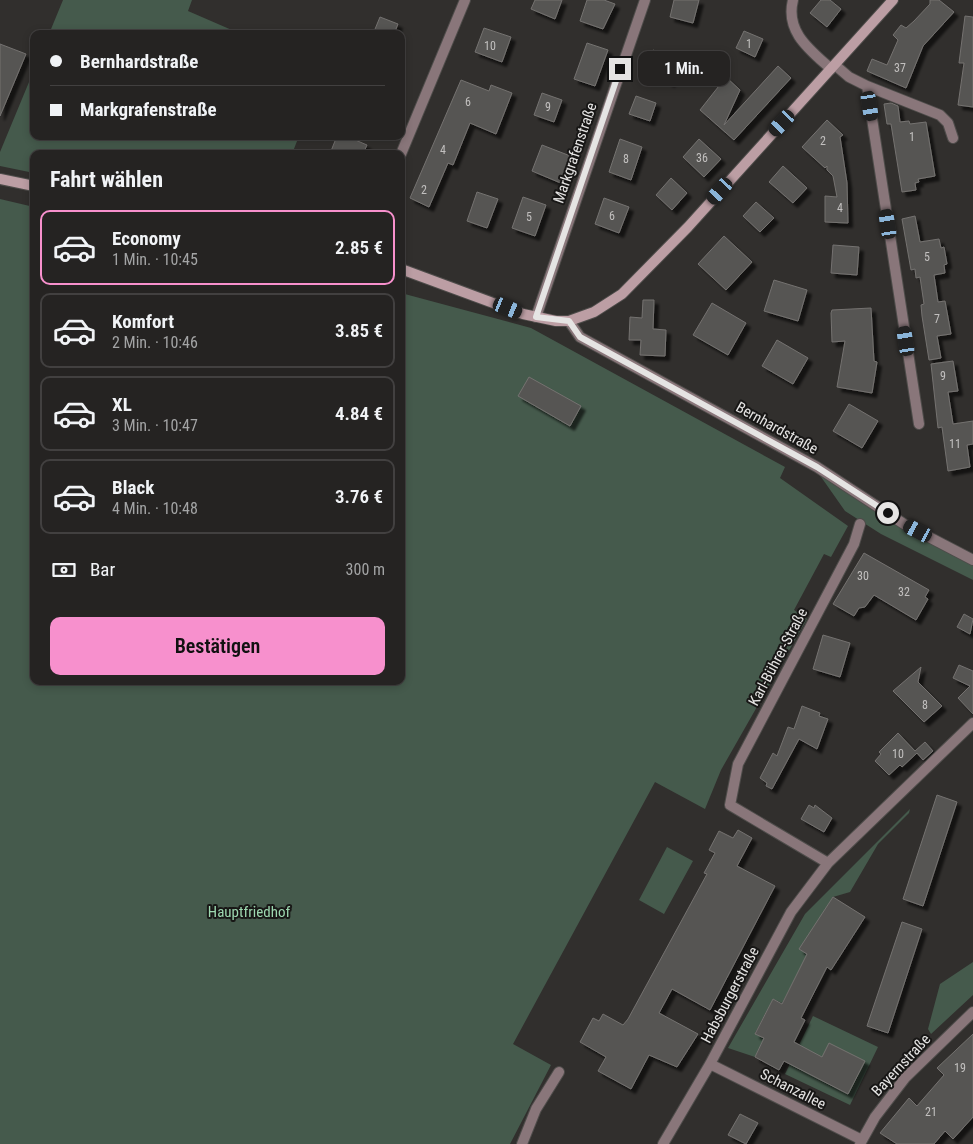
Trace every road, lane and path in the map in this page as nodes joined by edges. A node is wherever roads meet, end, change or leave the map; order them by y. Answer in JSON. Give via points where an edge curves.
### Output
{"nodes":[{"id":1,"x":465,"y":0,"type":"edge"},
{"id":2,"x":645,"y":0,"type":"edge"},
{"id":3,"x":793,"y":0,"type":"edge"},
{"id":4,"x":893,"y":0,"type":"edge"},
{"id":5,"x":833,"y":67,"type":"junction"},
{"id":6,"x":867,"y":86,"type":"junction"},
{"id":7,"x":953,"y":138,"type":"dead end"},
{"id":8,"x":403,"y":150,"type":"edge"},
{"id":9,"x":0,"y":179,"type":"edge"},
{"id":10,"x":30,"y":185,"type":"edge"},
{"id":11,"x":405,"y":270,"type":"edge"},
{"id":12,"x":536,"y":317,"type":"junction"},
{"id":13,"x":569,"y":321,"type":"junction"},
{"id":14,"x":920,"y":424,"type":"dead end"},
{"id":15,"x":860,"y":524,"type":"dead end"},
{"id":16,"x":973,"y":560,"type":"edge"},
{"id":17,"x":973,"y":723,"type":"edge"},
{"id":18,"x":828,"y":863,"type":"junction"},
{"id":19,"x":973,"y":1012,"type":"edge"},
{"id":20,"x":710,"y":1064,"type":"junction"},
{"id":21,"x":559,"y":1072,"type":"dead end"},
{"id":22,"x":861,"y":1142,"type":"edge"},
{"id":23,"x":522,"y":1144,"type":"edge"},
{"id":24,"x":662,"y":1144,"type":"edge"}],
"edges":[{"from":1,"to":8,"type":"street"},
{"from":2,"to":12,"type":"street","name":"Markgrafenstraße"},
{"from":3,"to":5,"type":"street","via":[[791,16],[797,34],[802,42]]},
{"from":4,"to":5,"type":"main road"},
{"from":5,"to":6,"type":"street"},
{"from":5,"to":13,"type":"main road","via":[[688,227],[622,294],[594,312]]},
{"from":6,"to":7,"type":"street","via":[[940,115],[948,123]]},
{"from":6,"to":14,"type":"street"},
{"from":9,"to":10,"type":"main road"},
{"from":11,"to":12,"type":"main road"},
{"from":12,"to":13,"type":"main road"},
{"from":13,"to":16,"type":"street","name":"Bernhardstraße","via":[[580,337],[817,467],[904,524]]},
{"from":15,"to":18,"type":"street","name":"Karl-Bührer-Straße","via":[[854,544],[738,764],[730,805]]},
{"from":17,"to":18,"type":"street","name":"Habsburgerstraße"},
{"from":18,"to":20,"type":"street","name":"Habsburgerstraße","via":[[792,912]]},
{"from":19,"to":22,"type":"street","name":"Bayernstraße","via":[[906,1078],[874,1117]]},
{"from":20,"to":22,"type":"street","name":"Schanzallee"},
{"from":20,"to":24,"type":"street","name":"Habsburgerstraße"},
{"from":21,"to":23,"type":"street","via":[[536,1109]]}]}
